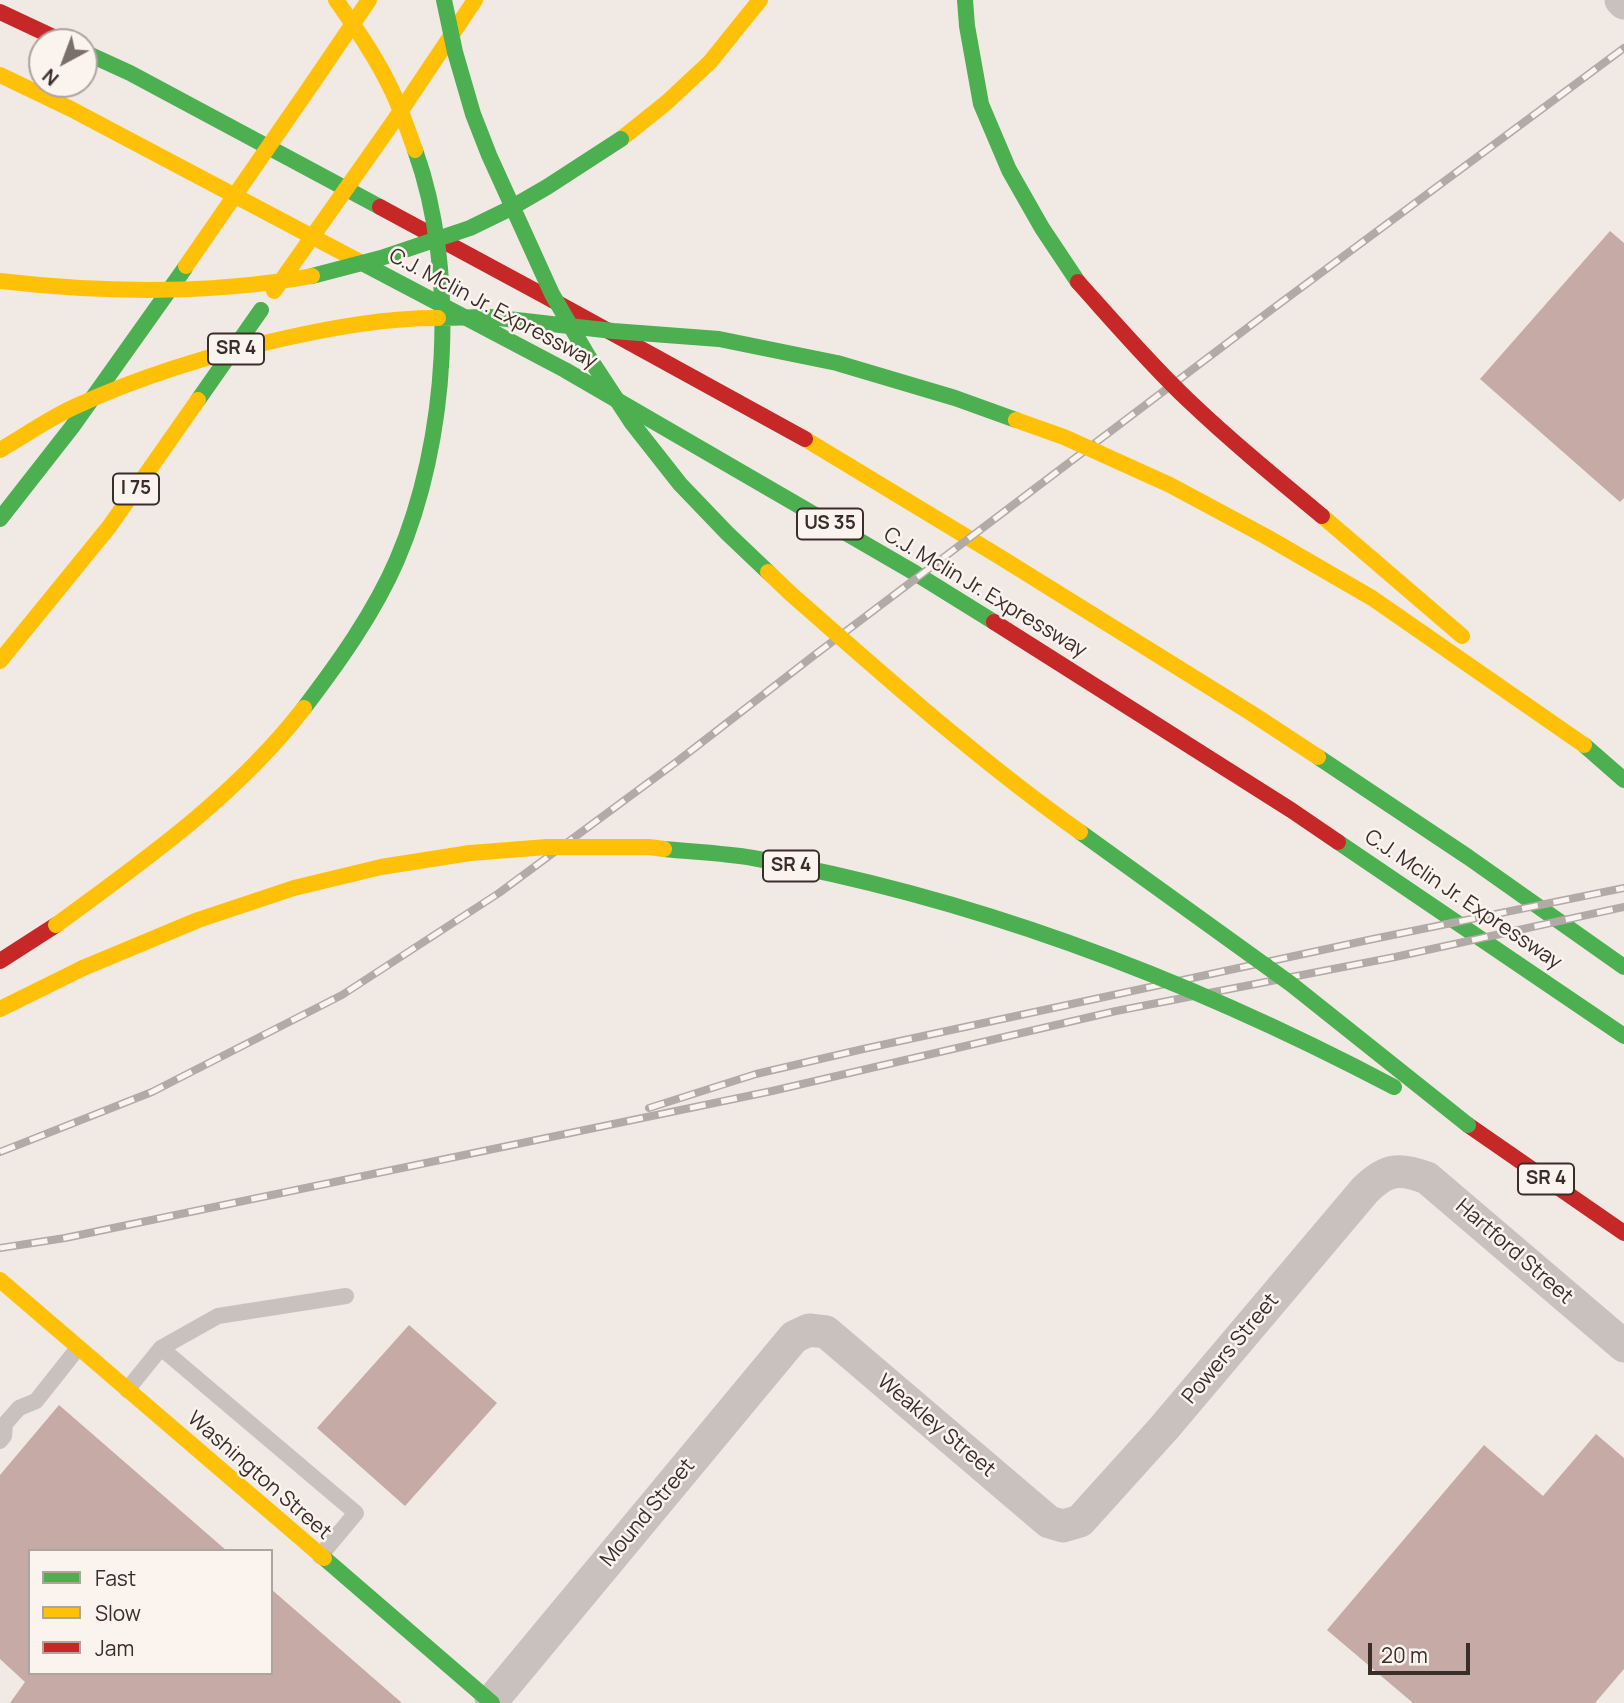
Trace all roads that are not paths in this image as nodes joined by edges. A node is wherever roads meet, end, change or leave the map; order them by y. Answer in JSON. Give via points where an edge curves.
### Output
{"nodes":[{"id":1,"x":336,"y":0,"type":"edge"},
{"id":2,"x":369,"y":0,"type":"edge"},
{"id":3,"x":444,"y":0,"type":"edge"},
{"id":4,"x":475,"y":0,"type":"edge"},
{"id":5,"x":760,"y":0,"type":"edge"},
{"id":6,"x":965,"y":0,"type":"edge"},
{"id":7,"x":0,"y":12,"type":"edge"},
{"id":8,"x":34,"y":28,"type":"edge"},
{"id":9,"x":98,"y":59,"type":"edge"},
{"id":10,"x":0,"y":75,"type":"edge"},
{"id":11,"x":0,"y":281,"type":"edge"},
{"id":12,"x":0,"y":450,"type":"edge"},
{"id":13,"x":0,"y":519,"type":"edge"},
{"id":14,"x":0,"y":661,"type":"edge"},
{"id":15,"x":1584,"y":745,"type":"junction"},
{"id":16,"x":1624,"y":780,"type":"edge"},
{"id":17,"x":0,"y":961,"type":"edge"},
{"id":18,"x":1624,"y":967,"type":"edge"},
{"id":19,"x":0,"y":1009,"type":"edge"},
{"id":20,"x":1624,"y":1036,"type":"edge"},
{"id":21,"x":1468,"y":1125,"type":"junction"},
{"id":22,"x":1398,"y":1171,"type":"joint"},
{"id":23,"x":1624,"y":1233,"type":"edge"},
{"id":24,"x":0,"y":1280,"type":"edge"},
{"id":25,"x":346,"y":1296,"type":"dead end"},
{"id":26,"x":809,"y":1330,"type":"joint"},
{"id":27,"x":1624,"y":1346,"type":"edge"},
{"id":28,"x":78,"y":1348,"type":"junction"},
{"id":29,"x":160,"y":1349,"type":"junction"},
{"id":30,"x":127,"y":1390,"type":"junction"},
{"id":31,"x":0,"y":1441,"type":"edge"},
{"id":32,"x":1063,"y":1526,"type":"joint"},
{"id":33,"x":320,"y":1556,"type":"junction"},
{"id":34,"x":491,"y":1703,"type":"edge"}],
"edges":[{"from":1,"to":17,"type":"main road","bridge":true,"via":[[372,52],[400,108],[434,222],[442,278],[443,361],[437,419],[401,551],[376,601],[328,676],[272,746],[209,809],[157,852]]},
{"from":2,"to":13,"type":"main road","bridge":true,"via":[[111,372]]},
{"from":3,"to":21,"type":"main road","bridge":true,"via":[[473,114],[552,294],[632,423],[680,484],[791,594],[950,732],[1030,797],[1291,984]]},
{"from":4,"to":14,"type":"main road","number":"I 75","bridge":true,"via":[[109,527]]},
{"from":5,"to":11,"type":"main road","bridge":true,"via":[[710,62],[621,139],[539,192],[468,229],[398,253],[276,282],[129,290]]},
{"from":6,"to":15,"type":"main road","bridge":true,"via":[[981,104],[1009,170],[1078,282],[1202,413],[1417,595]]},
{"from":7,"to":8,"type":"main road"},
{"from":9,"to":18,"type":"main road","name":"C.J. Mclin Jr. Expressway","number":"US 35","via":[[460,249],[824,450],[1251,713]]},
{"from":10,"to":20,"type":"main road","name":"C.J. Mclin Jr. Expressway","number":"US 35","via":[[71,108],[565,370],[915,573],[1291,810]]},
{"from":12,"to":15,"type":"main road","number":"SR 4","bridge":true,"via":[[72,408],[158,373],[340,326],[412,318],[491,317],[719,339],[838,363],[955,398],[1064,437],[1170,485],[1372,598]]},
{"from":15,"to":16,"type":"main road","number":"SR 4"},
{"from":19,"to":21,"type":"main road","number":"SR 4","bridge":true,"via":[[198,920],[294,888],[381,867],[470,853],[649,847],[751,858],[859,880],[1068,943],[1189,989],[1324,1050]]},
{"from":21,"to":23,"type":"main road","number":"SR 4"},
{"from":22,"to":27,"type":"street","name":"Hartford Street","via":[[1427,1178]]},
{"from":22,"to":32,"type":"street","name":"Powers Street","via":[[1377,1178],[1365,1190],[1136,1459],[1080,1521]]},
{"from":24,"to":28,"type":"main road","name":"Washington Street"},
{"from":25,"to":29,"type":"lane","via":[[218,1316]]},
{"from":26,"to":32,"type":"street","name":"Weakley Street","via":[[825,1332],[1049,1522]]},
{"from":26,"to":34,"type":"street","name":"Mound Street","via":[[794,1337]]},
{"from":28,"to":30,"type":"main road","name":"Washington Street"},
{"from":28,"to":31,"type":"lane","via":[[36,1401],[19,1408],[5,1424]]},
{"from":29,"to":30,"type":"lane"},
{"from":29,"to":33,"type":"lane","via":[[356,1513]]},
{"from":30,"to":33,"type":"main road","name":"Washington Street"},
{"from":33,"to":34,"type":"main road","name":"Washington Street"}]}
